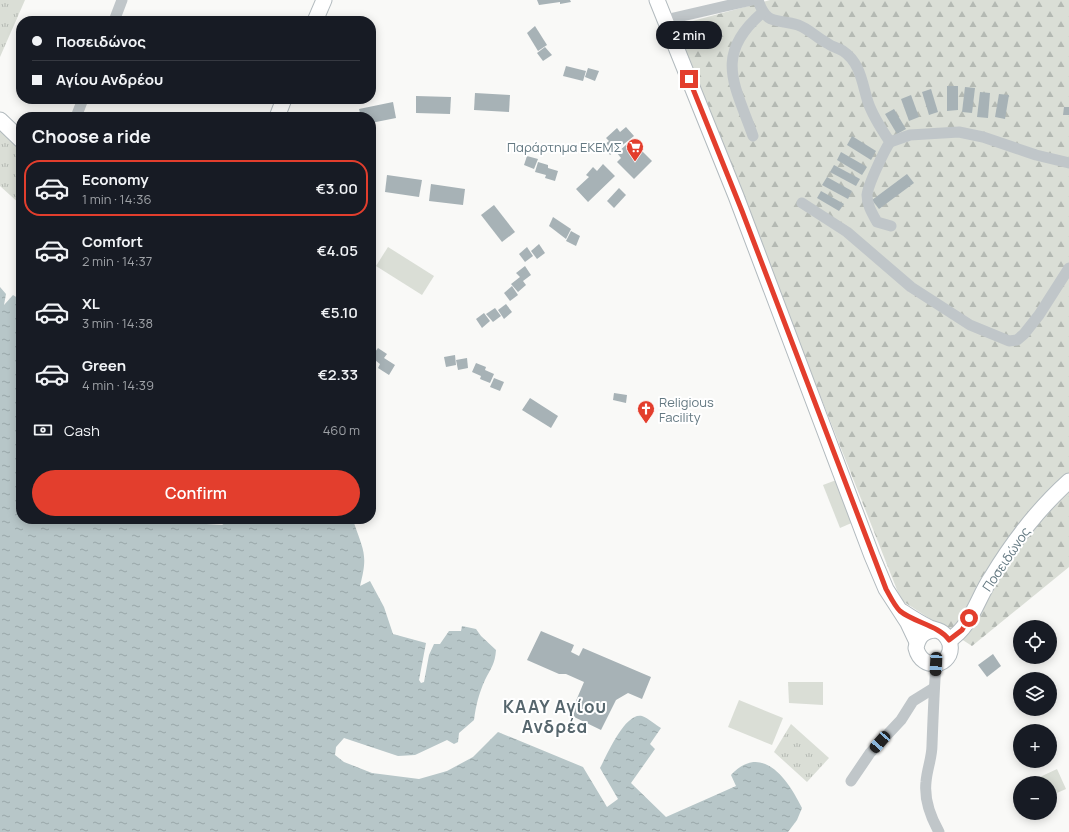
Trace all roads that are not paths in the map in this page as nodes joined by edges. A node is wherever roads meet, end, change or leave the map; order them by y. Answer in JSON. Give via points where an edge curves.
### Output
{"nodes":[{"id":1,"x":122,"y":0,"type":"edge"},
{"id":2,"x":324,"y":0,"type":"edge"},
{"id":3,"x":657,"y":0,"type":"edge"},
{"id":4,"x":752,"y":0,"type":"edge"},
{"id":5,"x":758,"y":0,"type":"edge"},
{"id":6,"x":762,"y":13,"type":"junction"},
{"id":7,"x":116,"y":16,"type":"edge"},
{"id":8,"x":317,"y":16,"type":"edge"},
{"id":9,"x":665,"y":20,"type":"junction"},
{"id":10,"x":0,"y":120,"type":"edge"},
{"id":11,"x":16,"y":135,"type":"edge"},
{"id":12,"x":753,"y":136,"type":"dead end"},
{"id":13,"x":890,"y":142,"type":"junction"},
{"id":14,"x":1069,"y":163,"type":"edge"},
{"id":15,"x":802,"y":203,"type":"dead end"},
{"id":16,"x":891,"y":226,"type":"dead end"},
{"id":17,"x":1069,"y":268,"type":"edge"},
{"id":18,"x":1069,"y":481,"type":"edge"},
{"id":19,"x":900,"y":611,"type":"junction"},
{"id":20,"x":935,"y":630,"type":"junction"},
{"id":21,"x":949,"y":640,"type":"junction"},
{"id":22,"x":917,"y":642,"type":"junction"},
{"id":23,"x":936,"y":664,"type":"junction"},
{"id":24,"x":934,"y":688,"type":"junction"},
{"id":25,"x":851,"y":781,"type":"dead end"},
{"id":26,"x":939,"y":832,"type":"edge"}],
"edges":[{"from":1,"to":7,"type":"street"},
{"from":2,"to":8,"type":"main road"},
{"from":3,"to":9,"type":"main road"},
{"from":4,"to":9,"type":"street"},
{"from":5,"to":6,"type":"street"},
{"from":6,"to":12,"type":"street","via":[[740,36],[733,50],[732,60],[732,77]]},
{"from":6,"to":13,"type":"street","via":[[779,22],[798,25],[853,60],[868,103]]},
{"from":9,"to":19,"type":"main road","via":[[742,211],[872,556],[886,589]]},
{"from":10,"to":11,"type":"main road"},
{"from":13,"to":14,"type":"street","via":[[910,135],[958,132]]},
{"from":13,"to":16,"type":"street","via":[[883,152],[867,194],[877,222]]},
{"from":15,"to":17,"type":"street","via":[[847,232],[911,287],[970,325],[1009,342],[1024,334]]},
{"from":18,"to":21,"type":"main road","name":"Ποσειδώνος","via":[[1013,545],[990,578],[962,630]]},
{"from":19,"to":20,"type":"main road"},
{"from":19,"to":22,"type":"main road"},
{"from":20,"to":21,"type":"main road","via":[[945,634]]},
{"from":20,"to":22,"type":"main road","via":[[924,632]]},
{"from":21,"to":23,"type":"main road","via":[[951,648],[948,657]]},
{"from":22,"to":23,"type":"main road","via":[[916,648],[921,660]]},
{"from":23,"to":24,"type":"street"},
{"from":24,"to":25,"type":"street","via":[[913,701],[901,720],[870,753]]},
{"from":24,"to":26,"type":"street","via":[[931,764],[926,781],[926,799],[930,815]]}]}
